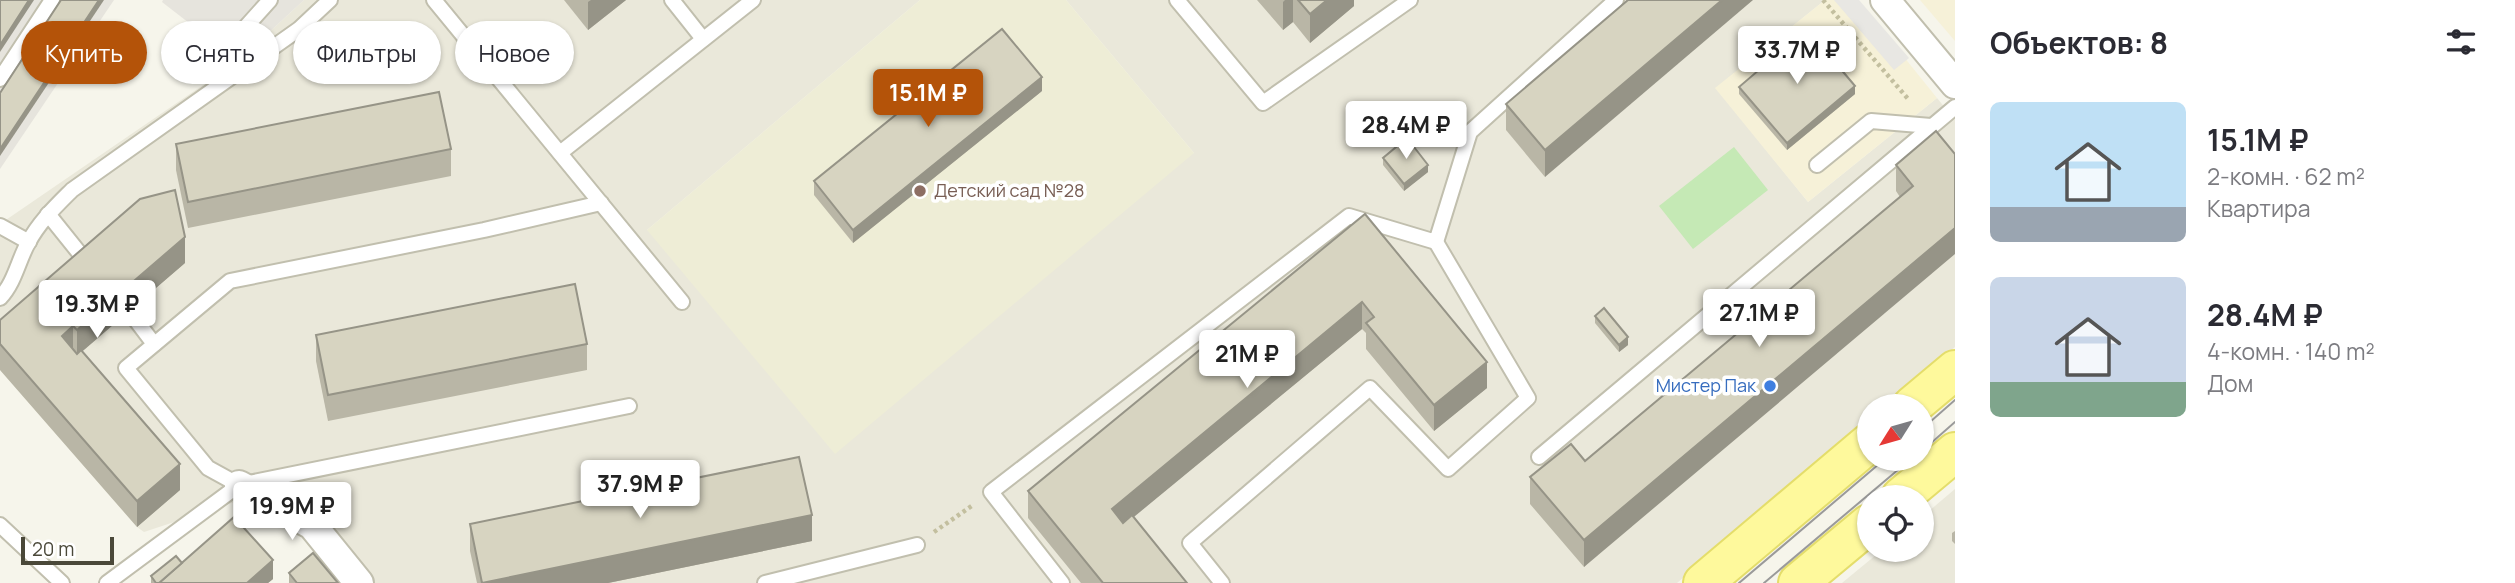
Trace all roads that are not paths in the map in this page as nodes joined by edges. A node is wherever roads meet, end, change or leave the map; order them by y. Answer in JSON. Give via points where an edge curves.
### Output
{"nodes":[{"id":1,"x":52,"y":0,"type":"edge"},
{"id":2,"x":270,"y":0,"type":"edge"},
{"id":3,"x":330,"y":0,"type":"edge"},
{"id":4,"x":434,"y":0,"type":"edge"},
{"id":5,"x":672,"y":0,"type":"edge"},
{"id":6,"x":753,"y":0,"type":"edge"},
{"id":7,"x":1177,"y":0,"type":"edge"},
{"id":8,"x":1410,"y":0,"type":"edge"},
{"id":9,"x":1616,"y":0,"type":"edge"},
{"id":10,"x":1888,"y":1,"type":"edge"},
{"id":11,"x":251,"y":21,"type":"edge"},
{"id":12,"x":703,"y":39,"type":"junction"},
{"id":13,"x":0,"y":79,"type":"edge"},
{"id":14,"x":1955,"y":84,"type":"edge"},
{"id":15,"x":1955,"y":107,"type":"edge"},
{"id":16,"x":1931,"y":126,"type":"junction"},
{"id":17,"x":560,"y":153,"type":"junction"},
{"id":18,"x":1817,"y":165,"type":"dead end"},
{"id":19,"x":601,"y":203,"type":"junction"},
{"id":20,"x":48,"y":214,"type":"junction"},
{"id":21,"x":0,"y":226,"type":"edge"},
{"id":22,"x":29,"y":242,"type":"junction"},
{"id":23,"x":1436,"y":242,"type":"junction"},
{"id":24,"x":91,"y":267,"type":"edge"},
{"id":25,"x":0,"y":298,"type":"edge"},
{"id":26,"x":682,"y":302,"type":"dead end"},
{"id":27,"x":129,"y":311,"type":"edge"},
{"id":28,"x":154,"y":344,"type":"junction"},
{"id":29,"x":1955,"y":370,"type":"edge"},
{"id":30,"x":1926,"y":394,"type":"edge"},
{"id":31,"x":629,"y":406,"type":"dead end"},
{"id":32,"x":1955,"y":452,"type":"edge"},
{"id":33,"x":1857,"y":453,"type":"edge"},
{"id":34,"x":1539,"y":457,"type":"dead end"},
{"id":35,"x":239,"y":485,"type":"junction"},
{"id":36,"x":1915,"y":485,"type":"edge"},
{"id":37,"x":0,"y":525,"type":"edge"},
{"id":38,"x":1857,"y":534,"type":"edge"},
{"id":39,"x":917,"y":545,"type":"road end"},
{"id":40,"x":62,"y":583,"type":"edge"},
{"id":41,"x":107,"y":583,"type":"edge"},
{"id":42,"x":359,"y":583,"type":"edge"},
{"id":43,"x":765,"y":583,"type":"edge"},
{"id":44,"x":1062,"y":583,"type":"edge"},
{"id":45,"x":1222,"y":583,"type":"edge"},
{"id":46,"x":1703,"y":583,"type":"edge"},
{"id":47,"x":1798,"y":583,"type":"edge"}],
"edges":[{"from":1,"to":13,"type":"lane"},
{"from":2,"to":11,"type":"lane"},
{"from":3,"to":20,"type":"lane","via":[[299,29],[72,190]]},
{"from":4,"to":17,"type":"lane"},
{"from":5,"to":12,"type":"lane"},
{"from":6,"to":12,"type":"lane"},
{"from":7,"to":8,"type":"lane","via":[[1263,103]]},
{"from":9,"to":23,"type":"lane","via":[[1469,132]]},
{"from":10,"to":14,"type":"street"},
{"from":12,"to":17,"type":"lane"},
{"from":15,"to":16,"type":"lane"},
{"from":16,"to":18,"type":"lane","via":[[1871,121]]},
{"from":16,"to":34,"type":"lane"},
{"from":17,"to":19,"type":"lane"},
{"from":19,"to":26,"type":"lane"},
{"from":19,"to":28,"type":"lane","via":[[230,281]]},
{"from":20,"to":22,"type":"lane"},
{"from":20,"to":24,"type":"lane"},
{"from":21,"to":22,"type":"lane"},
{"from":22,"to":25,"type":"lane","via":[[9,289]]},
{"from":23,"to":44,"type":"lane","via":[[1349,216],[991,492]]},
{"from":23,"to":45,"type":"lane","via":[[1528,398],[1448,469],[1370,388],[1191,543]]},
{"from":27,"to":28,"type":"lane"},
{"from":28,"to":35,"type":"lane","via":[[126,368],[208,468]]},
{"from":29,"to":30,"type":"main road"},
{"from":31,"to":35,"type":"lane"},
{"from":32,"to":36,"type":"main road"},
{"from":33,"to":46,"type":"main road"},
{"from":35,"to":41,"type":"lane"},
{"from":35,"to":42,"type":"street","via":[[312,525]]},
{"from":37,"to":40,"type":"lane"},
{"from":38,"to":47,"type":"main road"},
{"from":39,"to":43,"type":"lane"}]}
